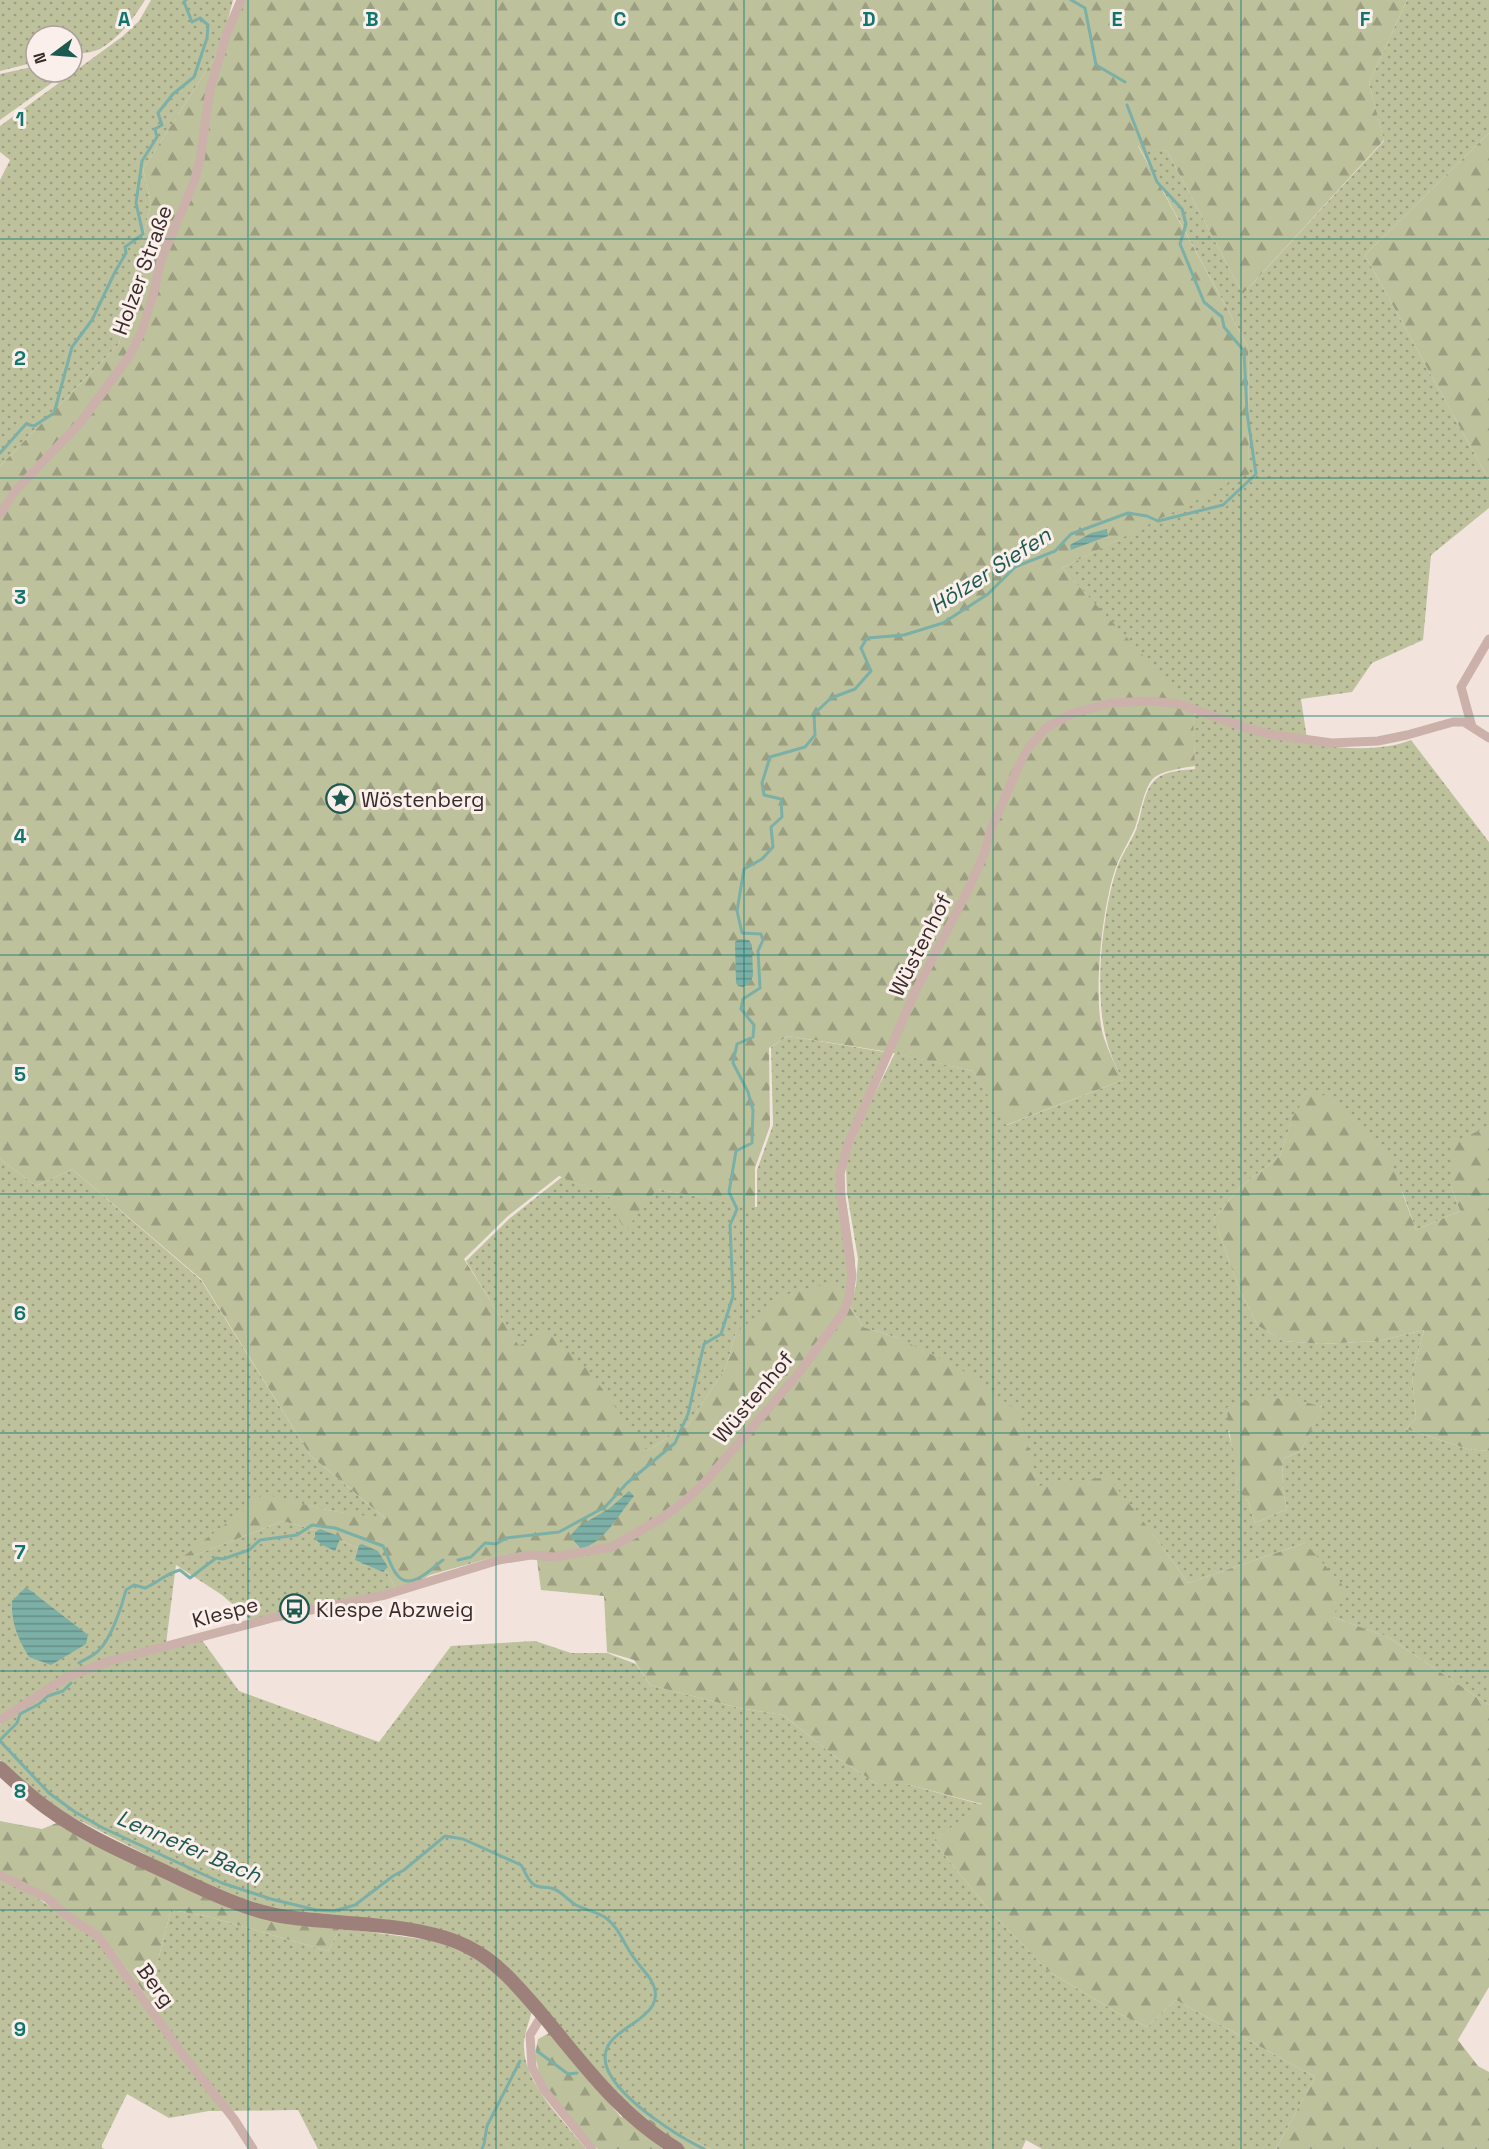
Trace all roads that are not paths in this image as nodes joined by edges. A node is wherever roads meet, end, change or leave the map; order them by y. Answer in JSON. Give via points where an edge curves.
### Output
{"nodes":[{"id":1,"x":241,"y":0,"type":"edge"},
{"id":2,"x":0,"y":514,"type":"edge"},
{"id":3,"x":1489,"y":639,"type":"edge"},
{"id":4,"x":1472,"y":727,"type":"junction"},
{"id":5,"x":1489,"y":738,"type":"edge"},
{"id":6,"x":612,"y":1547,"type":"joint"},
{"id":7,"x":0,"y":1720,"type":"edge"},
{"id":8,"x":0,"y":1768,"type":"edge"},
{"id":9,"x":0,"y":1875,"type":"edge"},
{"id":10,"x":542,"y":2015,"type":"junction"},
{"id":11,"x":253,"y":2149,"type":"edge"},
{"id":12,"x":592,"y":2149,"type":"edge"},
{"id":13,"x":677,"y":2149,"type":"edge"}],
"edges":[{"from":1,"to":2,"type":"street","name":"Holzer Straße","via":[[210,89],[194,182],[161,260],[141,333],[80,423],[16,490]]},
{"from":3,"to":4,"type":"street","via":[[1461,687]]},
{"from":4,"to":5,"type":"street","name":"Wüstenhof"},
{"from":4,"to":6,"type":"street","name":"Wüstenhof","via":[[1453,722],[1378,741],[1332,743],[1274,735],[1179,704],[1150,700],[1112,703],[1073,713],[1046,728],[1020,763],[968,890],[915,992],[848,1144],[840,1174],[852,1275],[843,1313],[798,1374],[705,1482],[662,1518]]},
{"from":6,"to":7,"type":"street","name":"Klespe","via":[[554,1557],[499,1560],[386,1595],[276,1617],[110,1661],[67,1677]]},
{"from":8,"to":10,"type":"main road","via":[[48,1809],[84,1832],[237,1904],[285,1917],[436,1935],[468,1947],[511,1978]]},
{"from":9,"to":11,"type":"street","name":"Berg","via":[[48,1898],[98,1936]]},
{"from":10,"to":12,"type":"street","via":[[530,2035],[532,2067],[544,2090]]},
{"from":10,"to":13,"type":"main road","via":[[630,2116]]}]}
